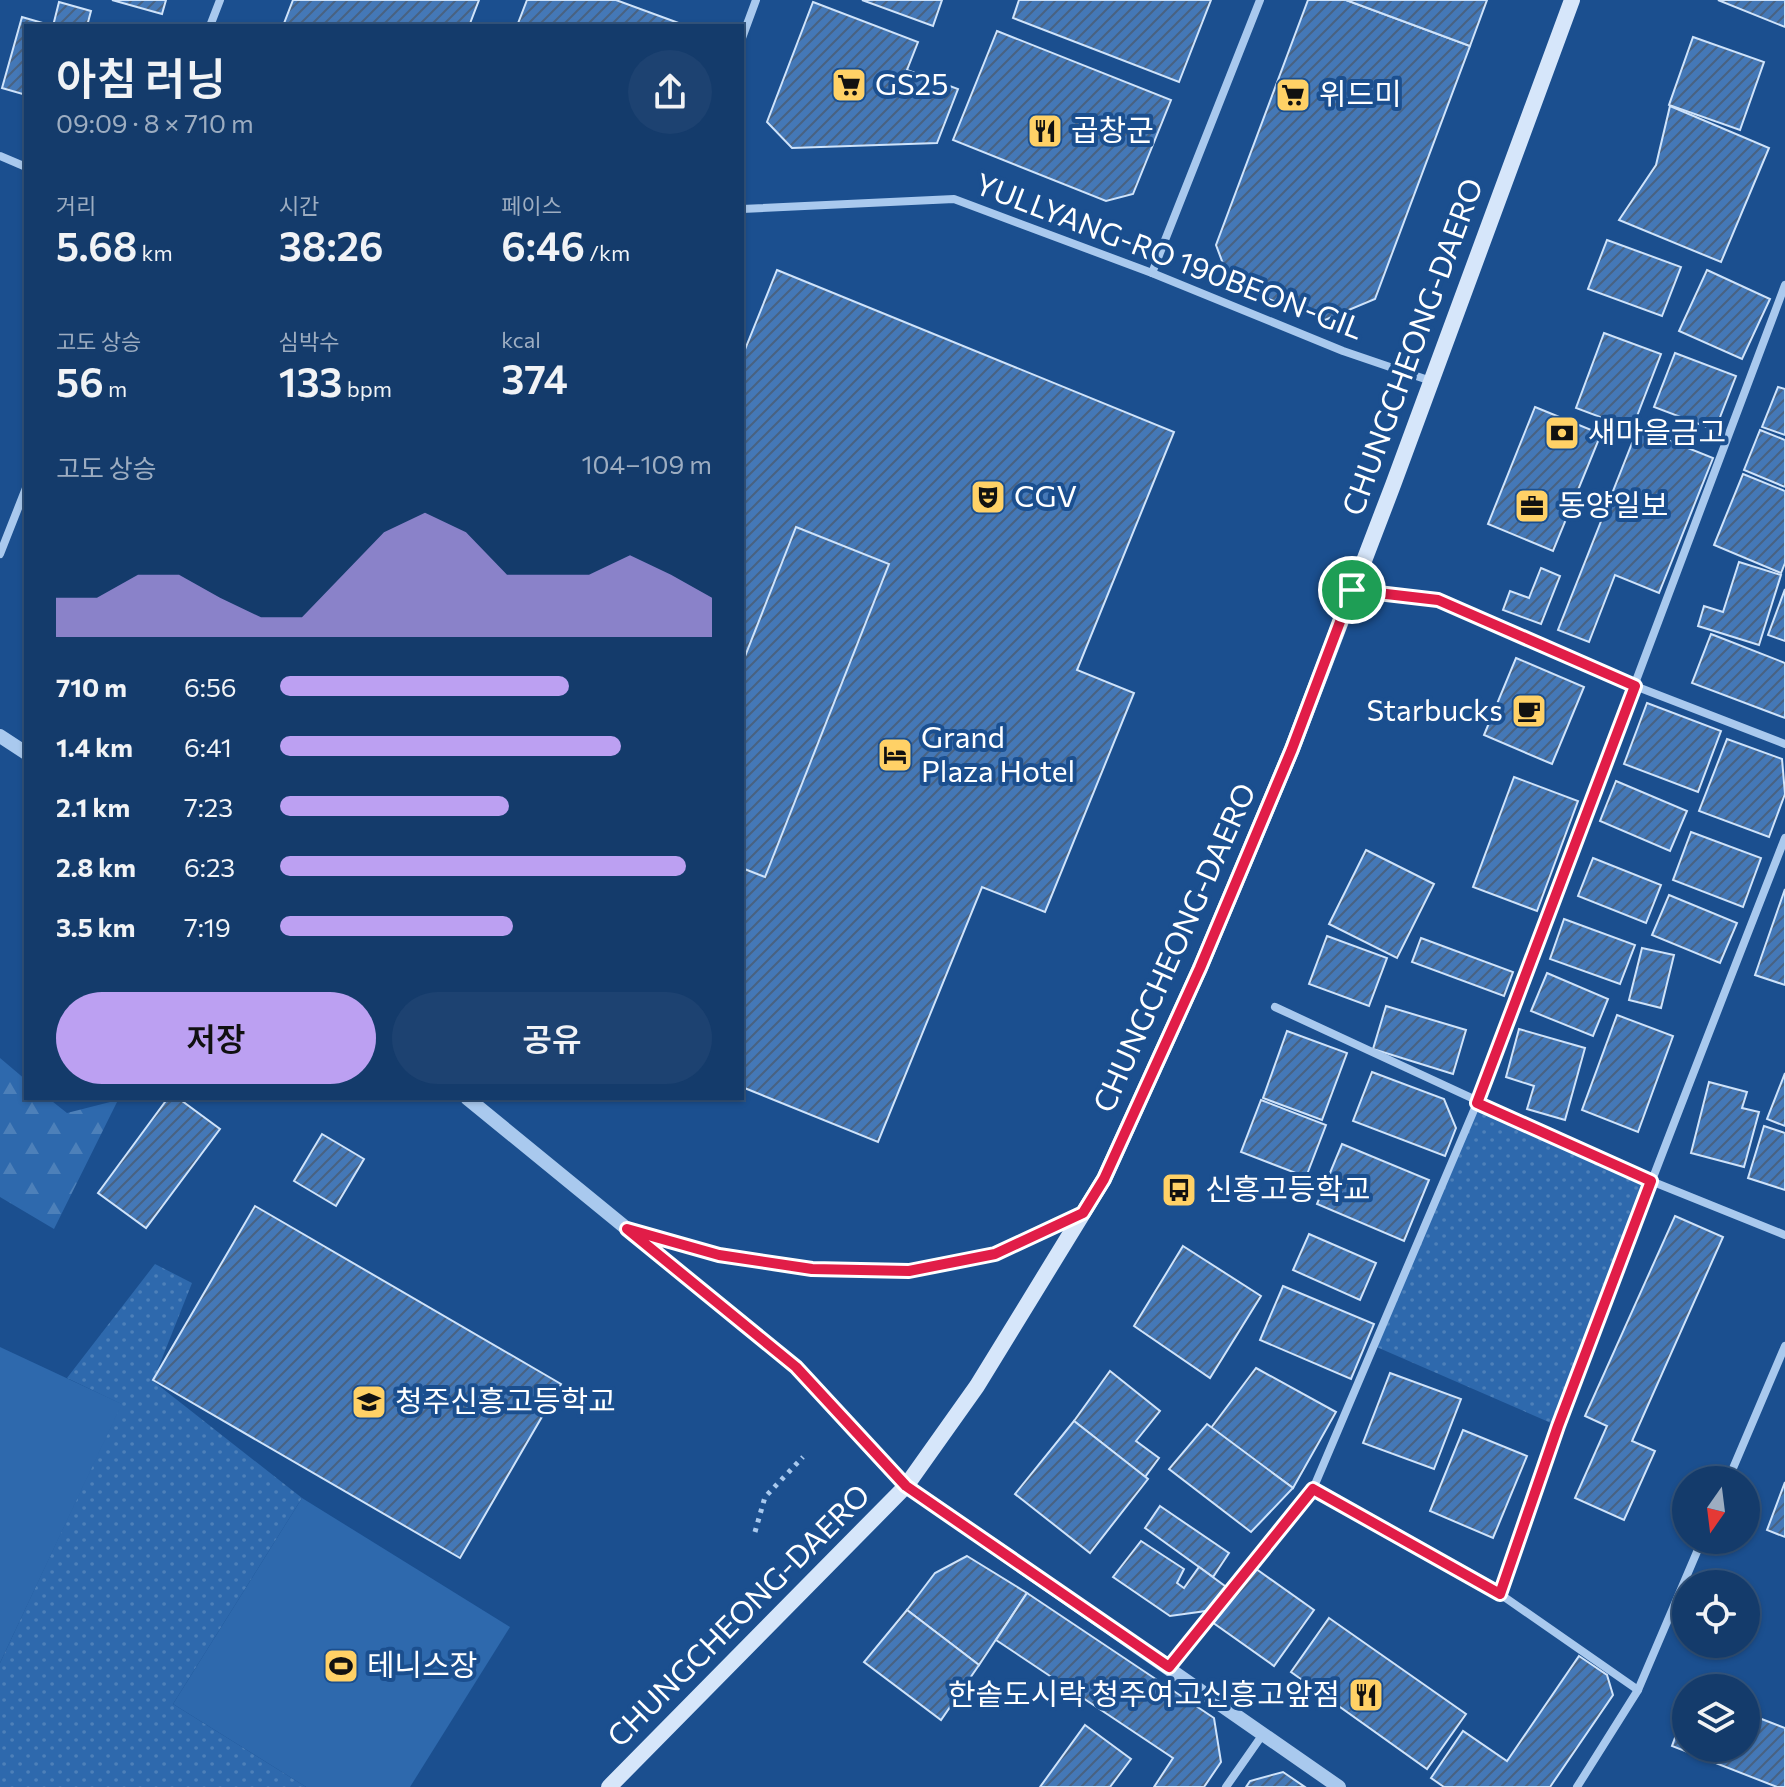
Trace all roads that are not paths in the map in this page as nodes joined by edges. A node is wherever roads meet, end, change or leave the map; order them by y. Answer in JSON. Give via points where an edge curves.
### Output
{"nodes":[{"id":1,"x":220,"y":0,"type":"edge"},
{"id":2,"x":756,"y":0,"type":"edge"},
{"id":3,"x":1260,"y":0,"type":"edge"},
{"id":4,"x":1572,"y":0,"type":"edge"},
{"id":5,"x":211,"y":24,"type":"edge"},
{"id":6,"x":744,"y":33,"type":"edge"},
{"id":7,"x":0,"y":156,"type":"edge"},
{"id":8,"x":24,"y":166,"type":"edge"},
{"id":9,"x":744,"y":209,"type":"edge"},
{"id":10,"x":1152,"y":273,"type":"junction"},
{"id":11,"x":1785,"y":285,"type":"edge"},
{"id":12,"x":1431,"y":381,"type":"junction"},
{"id":13,"x":24,"y":493,"type":"edge"},
{"id":14,"x":0,"y":554,"type":"edge"},
{"id":15,"x":1352,"y":590,"type":"junction"},
{"id":16,"x":1635,"y":686,"type":"junction"},
{"id":17,"x":0,"y":736,"type":"edge"},
{"id":18,"x":1785,"y":744,"type":"edge"},
{"id":19,"x":24,"y":752,"type":"edge"},
{"id":20,"x":1785,"y":838,"type":"edge"},
{"id":21,"x":1275,"y":1007,"type":"dead end"},
{"id":22,"x":469,"y":1100,"type":"edge"},
{"id":23,"x":1477,"y":1103,"type":"junction"},
{"id":24,"x":1651,"y":1181,"type":"junction"},
{"id":25,"x":1083,"y":1213,"type":"junction"},
{"id":26,"x":627,"y":1229,"type":"junction"},
{"id":27,"x":1785,"y":1235,"type":"edge"},
{"id":28,"x":1785,"y":1346,"type":"edge"},
{"id":29,"x":1734,"y":1466,"type":"edge"},
{"id":30,"x":906,"y":1486,"type":"junction"},
{"id":31,"x":1313,"y":1489,"type":"junction"},
{"id":32,"x":1696,"y":1554,"type":"edge"},
{"id":33,"x":1500,"y":1594,"type":"junction"},
{"id":34,"x":1169,"y":1667,"type":"junction"},
{"id":35,"x":1638,"y":1690,"type":"junction"},
{"id":36,"x":1263,"y":1734,"type":"junction"},
{"id":37,"x":609,"y":1787,"type":"edge"},
{"id":38,"x":1226,"y":1787,"type":"edge"},
{"id":39,"x":1339,"y":1787,"type":"edge"},
{"id":40,"x":1577,"y":1787,"type":"edge"}],
"edges":[{"from":1,"to":5,"type":"street"},
{"from":2,"to":6,"type":"street"},
{"from":3,"to":10,"type":"street"},
{"from":4,"to":12,"type":"main road","name":"CHUNGCHEONG-DAERO"},
{"from":7,"to":8,"type":"street"},
{"from":9,"to":10,"type":"street","name":"YULLYANG-RO 190BEON-GIL","via":[[954,199]]},
{"from":10,"to":12,"type":"street","name":"YULLYANG-RO 190BEON-GIL"},
{"from":11,"to":16,"type":"street"},
{"from":12,"to":15,"type":"main road","name":"CHUNGCHEONG-DAERO"},
{"from":13,"to":14,"type":"street"},
{"from":15,"to":16,"type":"street","via":[[1438,600]]},
{"from":15,"to":25,"type":"main road","name":"CHUNGCHEONG-DAERO","via":[[1200,968],[1104,1179]]},
{"from":16,"to":18,"type":"street"},
{"from":16,"to":23,"type":"street"},
{"from":17,"to":19,"type":"street"},
{"from":20,"to":24,"type":"street"},
{"from":21,"to":23,"type":"street"},
{"from":22,"to":26,"type":"street"},
{"from":23,"to":24,"type":"street"},
{"from":23,"to":31,"type":"street"},
{"from":24,"to":27,"type":"street"},
{"from":24,"to":33,"type":"street"},
{"from":25,"to":26,"type":"street","via":[[995,1254],[909,1271],[797,1267],[719,1255]]},
{"from":25,"to":30,"type":"main road","name":"CHUNGCHEONG-DAERO","via":[[977,1386]]},
{"from":26,"to":30,"type":"street","via":[[796,1367]]},
{"from":28,"to":29,"type":"street"},
{"from":30,"to":34,"type":"street"},
{"from":30,"to":37,"type":"main road","name":"CHUNGCHEONG-DAERO"},
{"from":31,"to":33,"type":"street"},
{"from":31,"to":34,"type":"street"},
{"from":32,"to":35,"type":"street"},
{"from":33,"to":35,"type":"street"},
{"from":34,"to":36,"type":"street"},
{"from":35,"to":40,"type":"street"},
{"from":36,"to":38,"type":"street"},
{"from":36,"to":39,"type":"street"}]}
